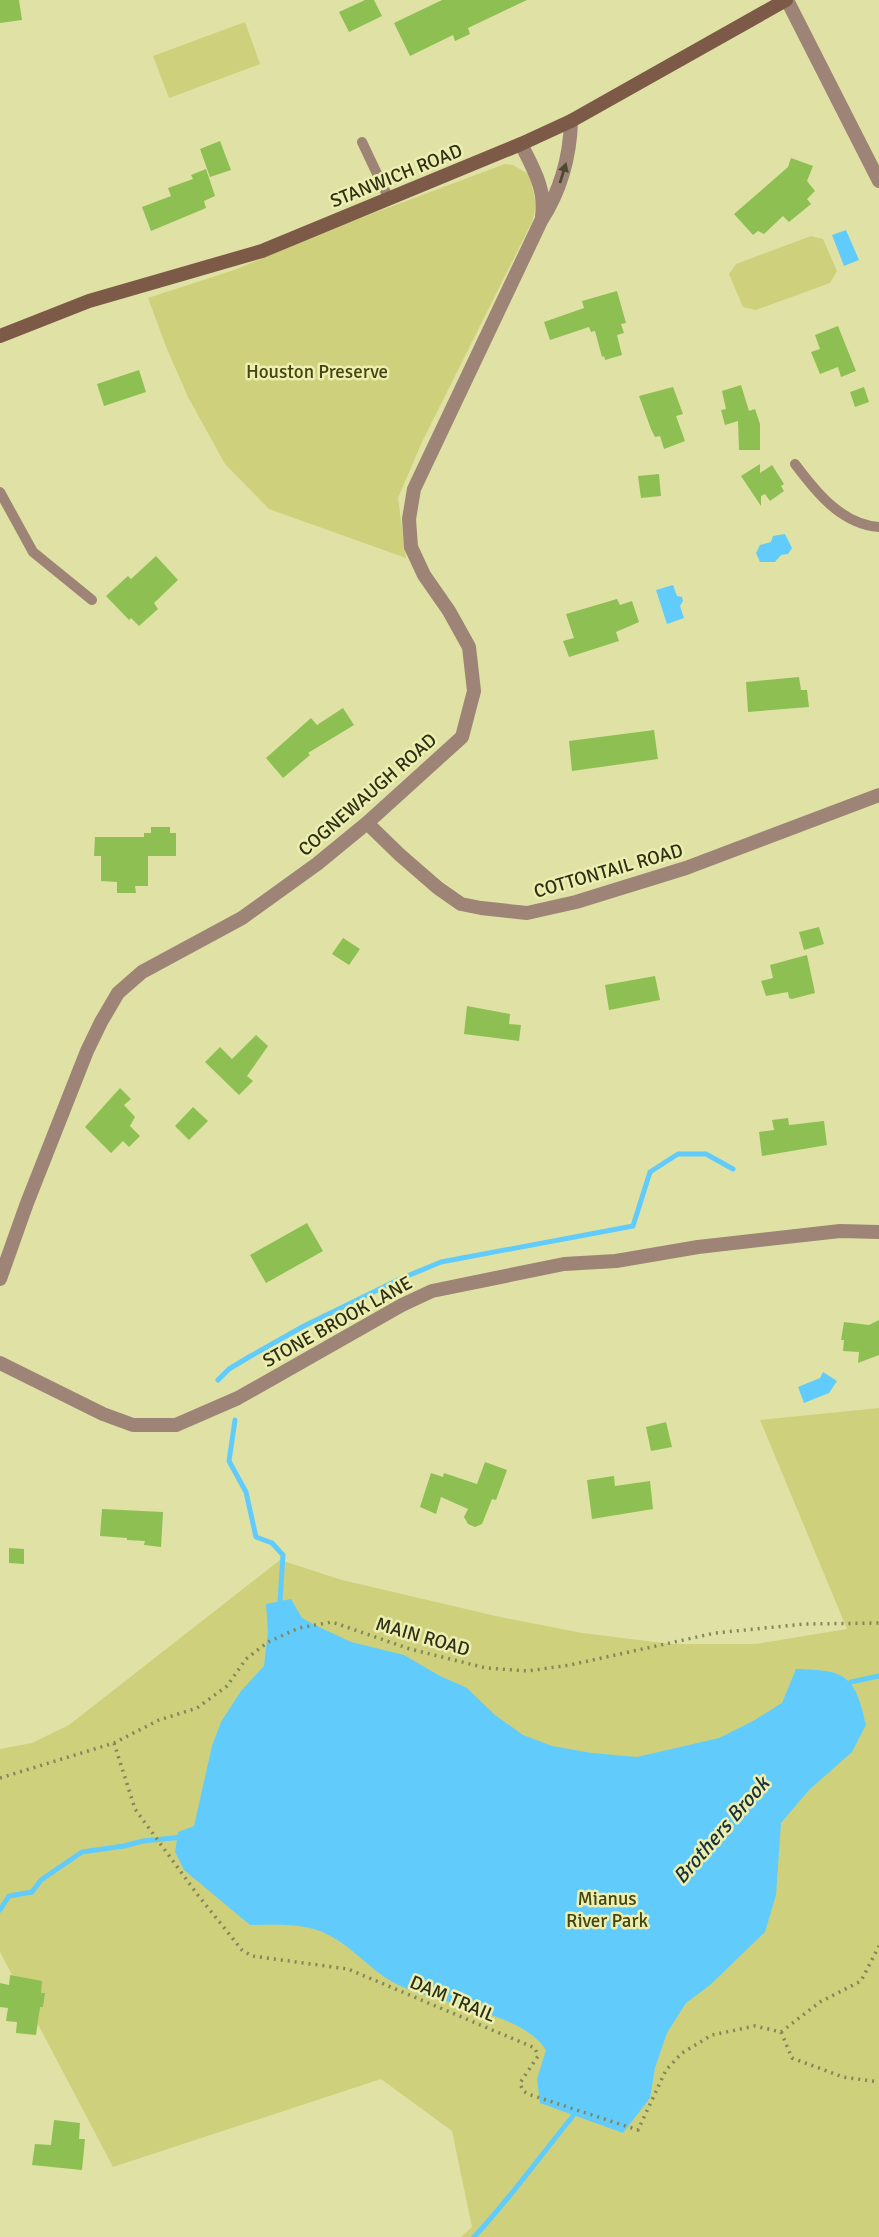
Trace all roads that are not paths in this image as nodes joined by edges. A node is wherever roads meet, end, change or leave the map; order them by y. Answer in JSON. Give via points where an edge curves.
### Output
{"nodes":[{"id":1,"x":787,"y":0,"type":"edge"},
{"id":2,"x":571,"y":121,"type":"junction"},
{"id":3,"x":362,"y":142,"type":"dead end"},
{"id":4,"x":521,"y":144,"type":"junction"},
{"id":5,"x":879,"y":181,"type":"edge"},
{"id":6,"x":389,"y":199,"type":"junction"},
{"id":7,"x":541,"y":221,"type":"junction"},
{"id":8,"x":0,"y":336,"type":"edge"},
{"id":9,"x":795,"y":464,"type":"dead end"},
{"id":10,"x":0,"y":492,"type":"edge"},
{"id":11,"x":879,"y":527,"type":"edge"},
{"id":12,"x":92,"y":600,"type":"dead end"},
{"id":13,"x":879,"y":795,"type":"edge"},
{"id":14,"x":367,"y":823,"type":"junction"},
{"id":15,"x":879,"y":1232,"type":"edge"},
{"id":16,"x":0,"y":1279,"type":"edge"},
{"id":17,"x":0,"y":1363,"type":"edge"}],
"edges":[{"from":1,"to":2,"type":"street","name":"STANWICH ROAD"},
{"from":1,"to":5,"type":"street"},
{"from":2,"to":4,"type":"street","name":"STANWICH ROAD"},
{"from":7,"to":2,"type":"street","name":"COGNEWAUGH ROAD","one_way":true,"via":[[565,171]]},
{"from":3,"to":6,"type":"lane"},
{"from":4,"to":6,"type":"street","name":"STANWICH ROAD"},
{"from":4,"to":7,"type":"street","name":"COGNEWAUGH ROAD","via":[[539,178],[544,207]]},
{"from":6,"to":8,"type":"street","name":"STANWICH ROAD","via":[[262,251],[89,301]]},
{"from":7,"to":14,"type":"street","name":"COGNEWAUGH ROAD","via":[[414,489],[409,519],[411,547],[424,575],[470,647],[474,691],[462,737]]},
{"from":9,"to":11,"type":"lane","via":[[817,494],[845,516]]},
{"from":10,"to":12,"type":"lane","via":[[33,552]]},
{"from":13,"to":14,"type":"street","name":"COTTONTAIL ROAD","via":[[686,868],[527,913],[461,904]]},
{"from":14,"to":16,"type":"street","name":"COGNEWAUGH ROAD","via":[[242,918],[142,972],[118,993],[77,1076]]},
{"from":15,"to":17,"type":"street","name":"STONE BROOK LANE","via":[[840,1231],[564,1264],[432,1291],[238,1398],[176,1425],[133,1425]]}]}
